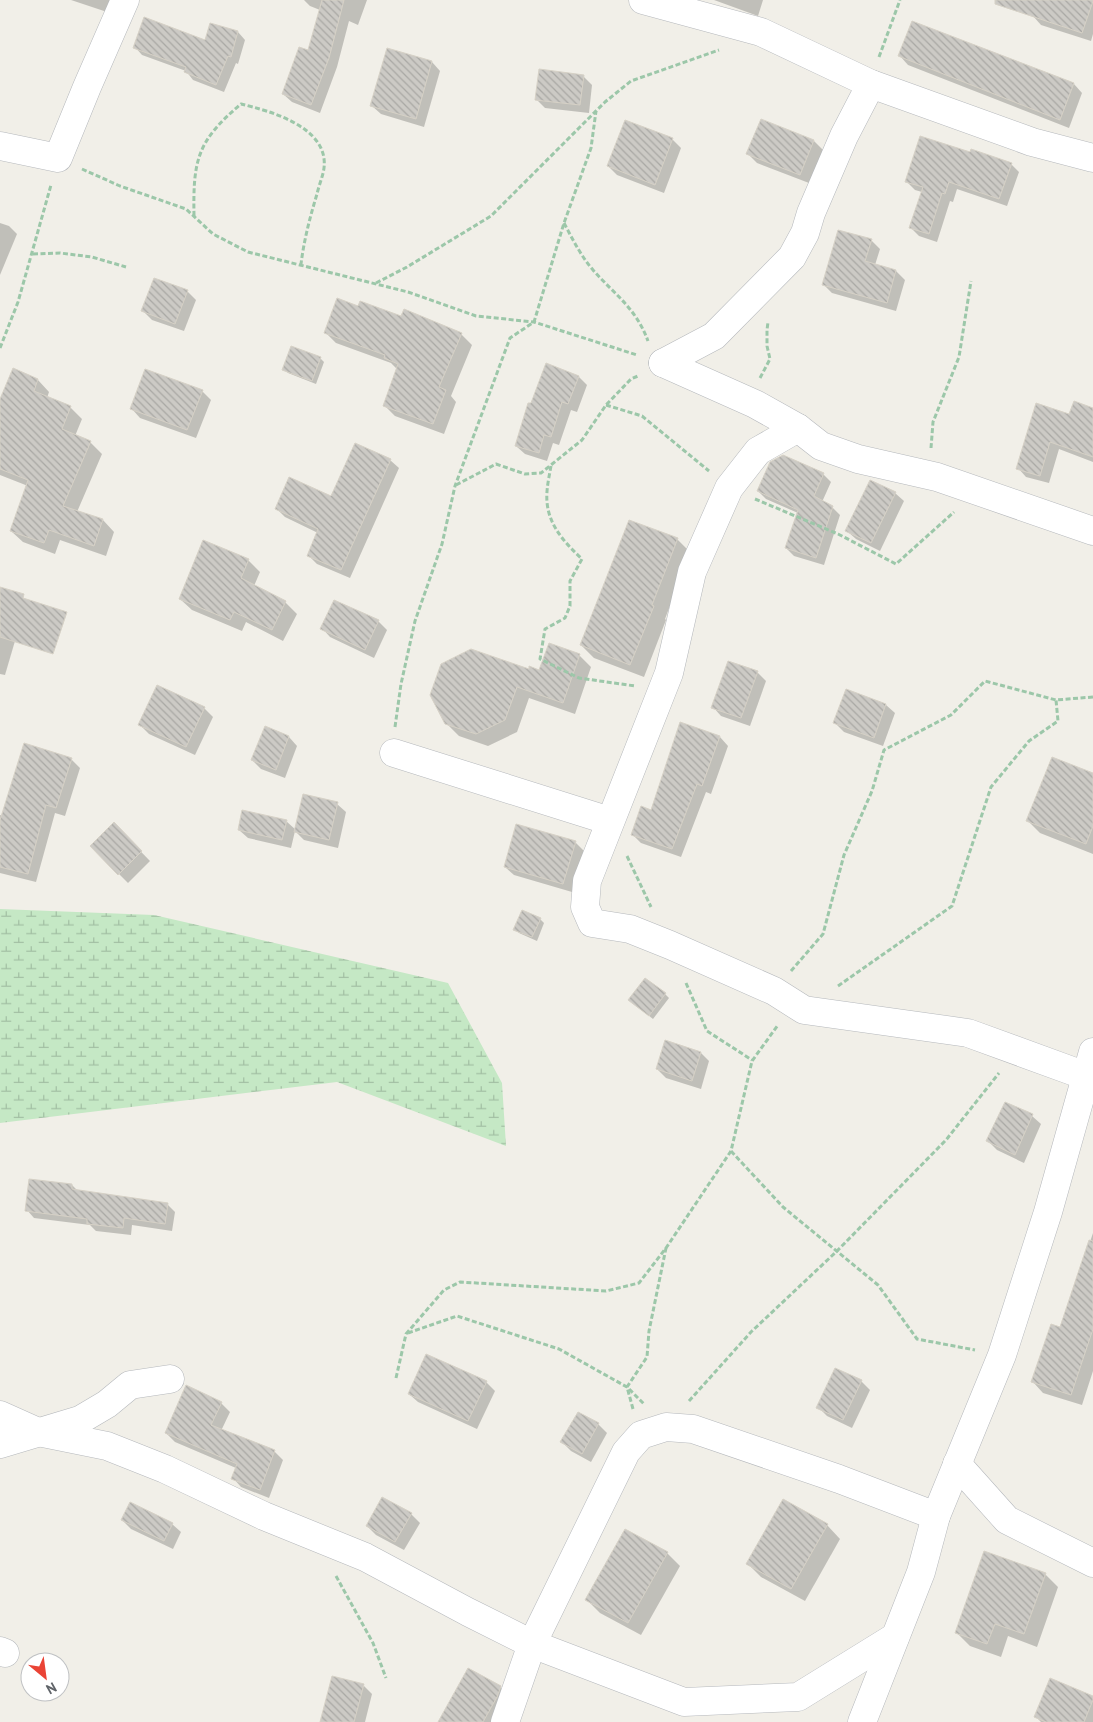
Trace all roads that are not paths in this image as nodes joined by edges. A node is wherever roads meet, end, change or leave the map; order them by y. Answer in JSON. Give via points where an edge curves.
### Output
{"nodes":[{"id":1,"x":125,"y":0,"type":"edge"},
{"id":2,"x":643,"y":0,"type":"edge"},
{"id":3,"x":870,"y":84,"type":"junction"},
{"id":4,"x":0,"y":146,"type":"edge"},
{"id":5,"x":1090,"y":149,"type":"edge"},
{"id":6,"x":798,"y":428,"type":"junction"},
{"id":7,"x":1093,"y":531,"type":"edge"},
{"id":8,"x":394,"y":753,"type":"road end"},
{"id":9,"x":610,"y":821,"type":"junction"},
{"id":10,"x":1089,"y":1064,"type":"edge"},
{"id":11,"x":170,"y":1379,"type":"dead end"},
{"id":12,"x":0,"y":1415,"type":"edge"},
{"id":13,"x":38,"y":1432,"type":"junction"},
{"id":14,"x":0,"y":1444,"type":"edge"},
{"id":15,"x":957,"y":1464,"type":"junction"},
{"id":16,"x":936,"y":1516,"type":"junction"},
{"id":17,"x":1093,"y":1563,"type":"edge"},
{"id":18,"x":895,"y":1637,"type":"junction"},
{"id":19,"x":532,"y":1644,"type":"junction"},
{"id":20,"x":505,"y":1722,"type":"edge"},
{"id":21,"x":862,"y":1722,"type":"edge"}],
"edges":[{"from":1,"to":4,"type":"street","via":[[58,158]]},
{"from":2,"to":3,"type":"street","via":[[761,32]]},
{"from":3,"to":5,"type":"street","via":[[1032,142]]},
{"from":3,"to":6,"type":"street","via":[[792,257],[714,336],[657,361],[755,404]]},
{"from":6,"to":7,"type":"street","via":[[821,446],[858,459],[937,477]]},
{"from":6,"to":9,"type":"street","via":[[758,451],[729,488],[692,572],[669,673]]},
{"from":8,"to":9,"type":"street"},
{"from":9,"to":10,"type":"street","via":[[588,881],[585,907],[592,923],[630,929],[774,991],[804,1010],[968,1033],[1016,1051]]},
{"from":10,"to":15,"type":"street","via":[[1048,1212],[1002,1355]]},
{"from":11,"to":13,"type":"street","via":[[130,1385],[80,1420]]},
{"from":12,"to":13,"type":"street"},
{"from":13,"to":14,"type":"street"},
{"from":13,"to":19,"type":"street","via":[[107,1446],[165,1469],[264,1516],[365,1557]]},
{"from":15,"to":16,"type":"street"},
{"from":15,"to":17,"type":"street","via":[[1007,1520]]},
{"from":16,"to":18,"type":"street","via":[[921,1572]]},
{"from":16,"to":19,"type":"street","via":[[693,1429],[654,1431],[626,1452]]},
{"from":18,"to":19,"type":"street","via":[[798,1698],[684,1702]]},
{"from":18,"to":21,"type":"street"},
{"from":19,"to":20,"type":"street"}]}
